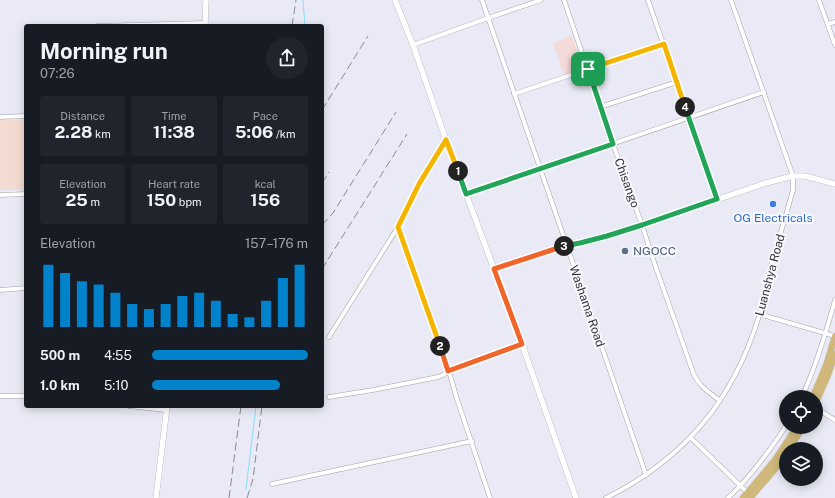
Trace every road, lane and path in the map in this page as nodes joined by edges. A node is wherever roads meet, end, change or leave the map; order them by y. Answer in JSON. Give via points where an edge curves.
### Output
{"nodes":[{"id":1,"x":206,"y":0,"type":"edge"},
{"id":2,"x":396,"y":0,"type":"edge"},
{"id":3,"x":482,"y":0,"type":"edge"},
{"id":4,"x":541,"y":0,"type":"edge"},
{"id":5,"x":564,"y":0,"type":"edge"},
{"id":6,"x":648,"y":0,"type":"edge"},
{"id":7,"x":732,"y":0,"type":"edge"},
{"id":8,"x":819,"y":0,"type":"edge"},
{"id":9,"x":488,"y":18,"type":"junction"},
{"id":10,"x":835,"y":22,"type":"edge"},
{"id":11,"x":205,"y":24,"type":"edge"},
{"id":12,"x":828,"y":24,"type":"junction"},
{"id":13,"x":664,"y":44,"type":"junction"},
{"id":14,"x":835,"y":45,"type":"edge"},
{"id":15,"x":413,"y":46,"type":"junction"},
{"id":16,"x":588,"y":69,"type":"junction"},
{"id":17,"x":676,"y":82,"type":"junction"},
{"id":18,"x":764,"y":92,"type":"junction"},
{"id":19,"x":514,"y":94,"type":"junction"},
{"id":20,"x":600,"y":106,"type":"junction"},
{"id":21,"x":24,"y":116,"type":"edge"},
{"id":22,"x":0,"y":117,"type":"edge"},
{"id":23,"x":689,"y":118,"type":"junction"},
{"id":24,"x":446,"y":140,"type":"junction"},
{"id":25,"x":613,"y":144,"type":"junction"},
{"id":26,"x":540,"y":169,"type":"junction"},
{"id":27,"x":793,"y":176,"type":"junction"},
{"id":28,"x":835,"y":184,"type":"edge"},
{"id":29,"x":24,"y":194,"type":"edge"},
{"id":30,"x":466,"y":194,"type":"junction"},
{"id":31,"x":0,"y":195,"type":"edge"},
{"id":32,"x":717,"y":199,"type":"junction"},
{"id":33,"x":642,"y":225,"type":"junction"},
{"id":34,"x":398,"y":227,"type":"junction"},
{"id":35,"x":566,"y":245,"type":"junction"},
{"id":36,"x":494,"y":269,"type":"junction"},
{"id":37,"x":24,"y":288,"type":"edge"},
{"id":38,"x":0,"y":290,"type":"edge"},
{"id":39,"x":835,"y":300,"type":"edge"},
{"id":40,"x":760,"y":314,"type":"junction"},
{"id":41,"x":826,"y":333,"type":"junction"},
{"id":42,"x":835,"y":336,"type":"edge"},
{"id":43,"x":329,"y":337,"type":"dead end"},
{"id":44,"x":522,"y":344,"type":"junction"},
{"id":45,"x":835,"y":354,"type":"edge"},
{"id":46,"x":448,"y":371,"type":"junction"},
{"id":47,"x":805,"y":390,"type":"edge"},
{"id":48,"x":816,"y":390,"type":"edge"},
{"id":49,"x":821,"y":390,"type":"edge"},
{"id":50,"x":0,"y":396,"type":"edge"},
{"id":51,"x":24,"y":396,"type":"edge"},
{"id":52,"x":329,"y":397,"type":"dead end"},
{"id":53,"x":720,"y":401,"type":"junction"},
{"id":54,"x":166,"y":408,"type":"edge"},
{"id":55,"x":823,"y":412,"type":"edge"},
{"id":56,"x":835,"y":420,"type":"edge"},
{"id":57,"x":780,"y":434,"type":"edge"},
{"id":58,"x":792,"y":434,"type":"edge"},
{"id":59,"x":691,"y":438,"type":"junction"},
{"id":60,"x":472,"y":441,"type":"junction"},
{"id":61,"x":779,"y":463,"type":"edge"},
{"id":62,"x":646,"y":475,"type":"junction"},
{"id":63,"x":272,"y":484,"type":"dead end"},
{"id":64,"x":741,"y":486,"type":"junction"},
{"id":65,"x":749,"y":495,"type":"edge"},
{"id":66,"x":156,"y":498,"type":"edge"},
{"id":67,"x":490,"y":498,"type":"edge"},
{"id":68,"x":576,"y":498,"type":"edge"},
{"id":69,"x":606,"y":498,"type":"edge"},
{"id":70,"x":728,"y":498,"type":"edge"},
{"id":71,"x":743,"y":498,"type":"edge"}],
"edges":[{"from":1,"to":11,"type":"street"},
{"from":2,"to":15,"type":"street"},
{"from":3,"to":9,"type":"street","name":"Washama Road"},
{"from":4,"to":9,"type":"street"},
{"from":5,"to":16,"type":"street","name":"Chisango"},
{"from":6,"to":13,"type":"street"},
{"from":7,"to":18,"type":"street","name":"Luanshya Road"},
{"from":8,"to":12,"type":"street"},
{"from":9,"to":15,"type":"street"},
{"from":9,"to":19,"type":"street","name":"Washama Road"},
{"from":10,"to":12,"type":"street"},
{"from":12,"to":14,"type":"street"},
{"from":13,"to":16,"type":"street"},
{"from":13,"to":17,"type":"street"},
{"from":15,"to":24,"type":"street"},
{"from":16,"to":19,"type":"street"},
{"from":16,"to":20,"type":"street","name":"Chisango"},
{"from":17,"to":20,"type":"street"},
{"from":17,"to":23,"type":"street"},
{"from":18,"to":23,"type":"street"},
{"from":18,"to":27,"type":"street","name":"Luanshya Road"},
{"from":19,"to":26,"type":"street","name":"Washama Road"},
{"from":20,"to":25,"type":"street","name":"Chisango"},
{"from":21,"to":22,"type":"street"},
{"from":23,"to":25,"type":"street"},
{"from":23,"to":32,"type":"street"},
{"from":24,"to":30,"type":"street"},
{"from":24,"to":34,"type":"street","via":[[419,184]]},
{"from":25,"to":26,"type":"street"},
{"from":25,"to":33,"type":"street","name":"Chisango"},
{"from":26,"to":30,"type":"street"},
{"from":26,"to":35,"type":"street","name":"Washama Road"},
{"from":27,"to":28,"type":"street","via":[[805,176]]},
{"from":27,"to":32,"type":"street"},
{"from":27,"to":40,"type":"street","name":"Luanshya Road","via":[[793,190]]},
{"from":29,"to":31,"type":"street"},
{"from":30,"to":36,"type":"street"},
{"from":32,"to":33,"type":"street"},
{"from":33,"to":35,"type":"street","via":[[594,240]]},
{"from":33,"to":53,"type":"street","name":"Chisango","via":[[694,375],[699,384]]},
{"from":34,"to":43,"type":"street"},
{"from":34,"to":46,"type":"street"},
{"from":35,"to":36,"type":"street"},
{"from":35,"to":62,"type":"street","name":"Washama Road"},
{"from":36,"to":44,"type":"street"},
{"from":37,"to":38,"type":"street"},
{"from":39,"to":41,"type":"street"},
{"from":40,"to":41,"type":"street"},
{"from":40,"to":53,"type":"street","name":"Luanshya Road","via":[[736,374]]},
{"from":41,"to":42,"type":"street"},
{"from":41,"to":47,"type":"street"},
{"from":42,"to":48,"type":"main road"},
{"from":44,"to":46,"type":"street"},
{"from":44,"to":68,"type":"street"},
{"from":45,"to":49,"type":"main road"},
{"from":46,"to":52,"type":"street","via":[[443,375],[416,382]]},
{"from":46,"to":60,"type":"street"},
{"from":50,"to":51,"type":"street"},
{"from":53,"to":59,"type":"street","name":"Luanshya Road"},
{"from":54,"to":66,"type":"street"},
{"from":55,"to":56,"type":"street"},
{"from":57,"to":64,"type":"street"},
{"from":58,"to":65,"type":"main road"},
{"from":59,"to":62,"type":"street","name":"Luanshya Road"},
{"from":59,"to":64,"type":"street"},
{"from":60,"to":63,"type":"street"},
{"from":60,"to":67,"type":"street"},
{"from":61,"to":65,"type":"main road"},
{"from":62,"to":69,"type":"street","name":"Luanshya Road"},
{"from":64,"to":65,"type":"street"},
{"from":64,"to":70,"type":"street"},
{"from":65,"to":71,"type":"main road"}]}
